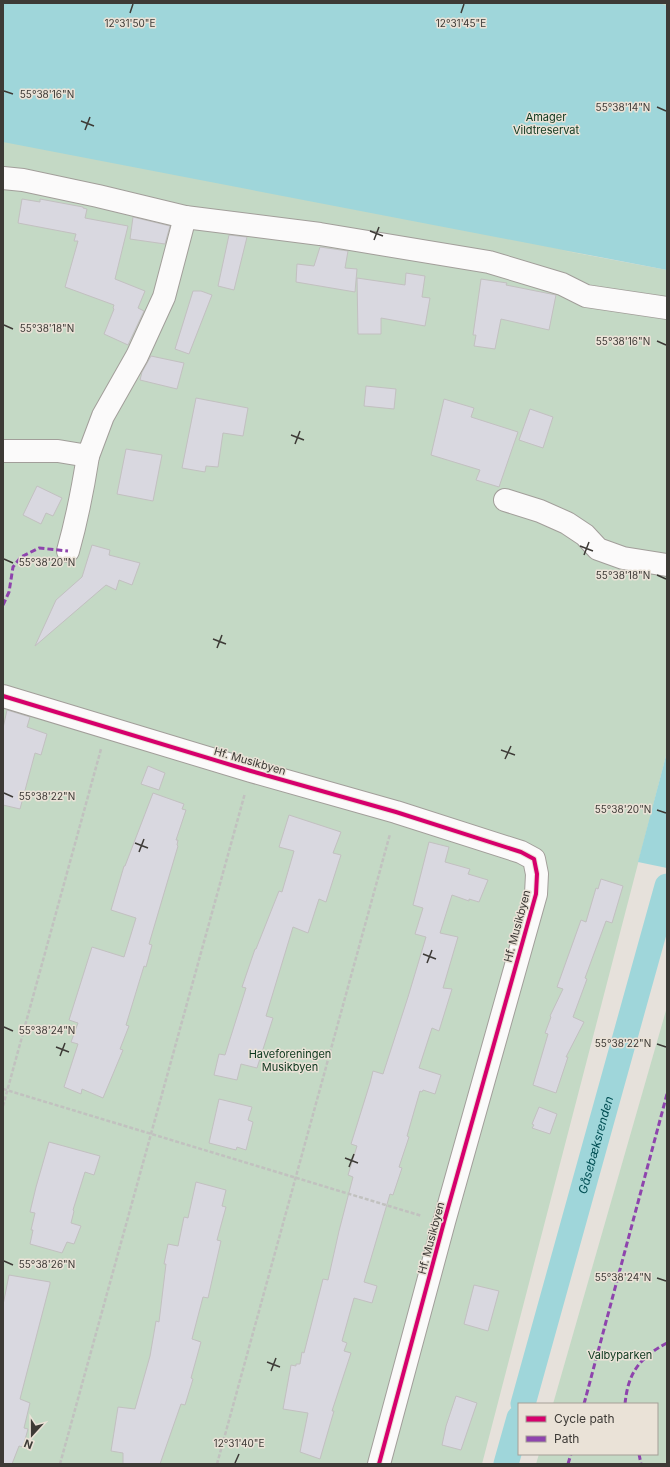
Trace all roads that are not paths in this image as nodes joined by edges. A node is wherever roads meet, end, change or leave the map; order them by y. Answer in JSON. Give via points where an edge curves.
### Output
{"nodes":[{"id":1,"x":3,"y":178,"type":"edge"},
{"id":2,"x":185,"y":217,"type":"junction"},
{"id":3,"x":667,"y":308,"type":"edge"},
{"id":4,"x":3,"y":451,"type":"edge"},
{"id":5,"x":88,"y":456,"type":"junction"},
{"id":6,"x":505,"y":500,"type":"dead end"},
{"id":7,"x":68,"y":551,"type":"dead end"},
{"id":8,"x":667,"y":566,"type":"edge"},
{"id":9,"x":3,"y":696,"type":"edge"},
{"id":10,"x":379,"y":1464,"type":"edge"}],
"edges":[{"from":1,"to":2,"type":"street","via":[[98,196]]},
{"from":2,"to":3,"type":"street","via":[[320,234],[488,262],[562,284],[586,296]]},
{"from":2,"to":5,"type":"street","via":[[164,297],[137,356],[103,416]]},
{"from":4,"to":5,"type":"street","via":[[58,451]]},
{"from":5,"to":7,"type":"street","via":[[84,486]]},
{"from":6,"to":8,"type":"street","via":[[567,523],[598,549],[623,558]]},
{"from":9,"to":10,"type":"street","name":"Hf. Musikbyen","via":[[396,812],[521,852],[534,859],[537,874],[536,894]]}]}
